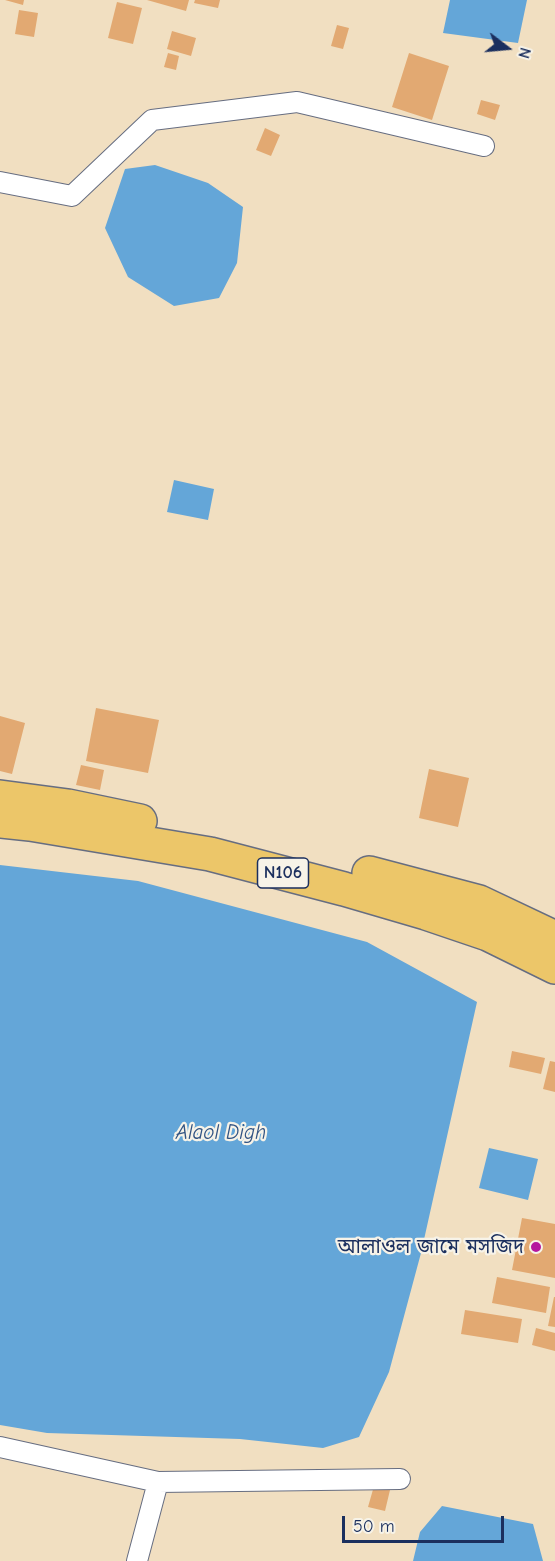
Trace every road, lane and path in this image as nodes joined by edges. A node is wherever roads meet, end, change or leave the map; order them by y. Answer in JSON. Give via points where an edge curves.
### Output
{"nodes":[{"id":1,"x":483,"y":146,"type":"dead end"},
{"id":2,"x":0,"y":182,"type":"edge"},
{"id":3,"x":0,"y":797,"type":"edge"},
{"id":4,"x":0,"y":821,"type":"edge"},
{"id":5,"x":555,"y":938,"type":"edge"},
{"id":6,"x":555,"y":967,"type":"edge"},
{"id":7,"x":0,"y":1447,"type":"edge"},
{"id":8,"x":400,"y":1479,"type":"dead end"},
{"id":9,"x":158,"y":1482,"type":"junction"},
{"id":10,"x":137,"y":1561,"type":"edge"}],
"edges":[{"from":1,"to":2,"type":"street","via":[[297,102],[152,120],[72,196]]},
{"from":3,"to":5,"type":"highway","number":"N106","via":[[68,806],[263,845],[479,902]]},
{"from":4,"to":6,"type":"highway","number":"N106","via":[[210,854],[333,886],[488,934]]},
{"from":7,"to":9,"type":"street"},
{"from":8,"to":9,"type":"street"},
{"from":9,"to":10,"type":"street"}]}
